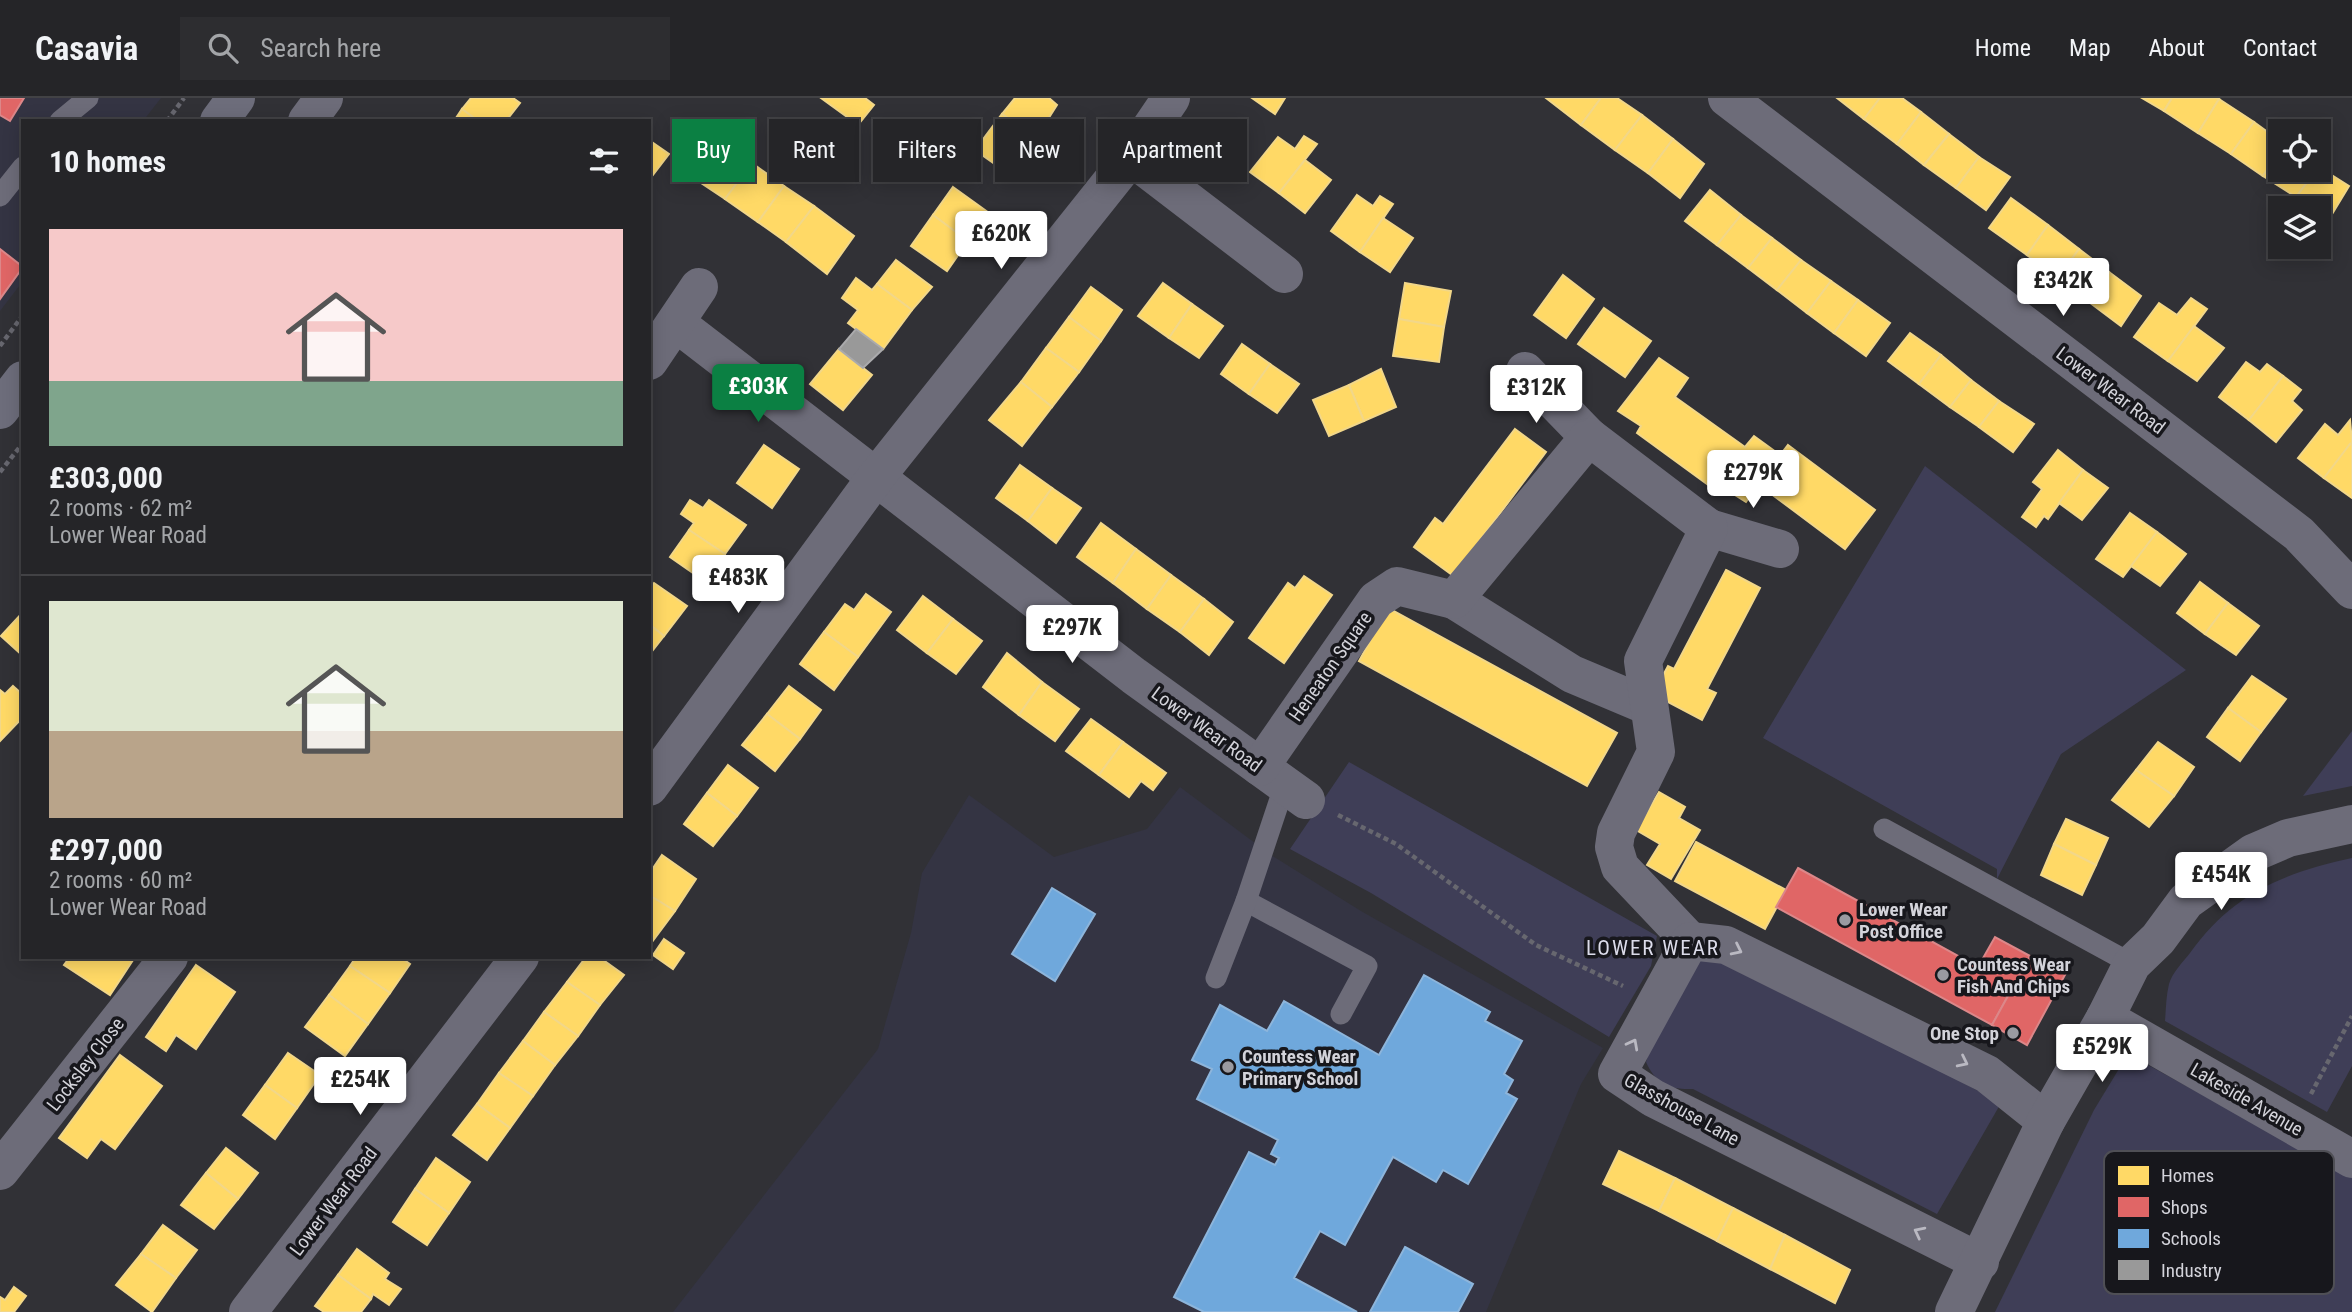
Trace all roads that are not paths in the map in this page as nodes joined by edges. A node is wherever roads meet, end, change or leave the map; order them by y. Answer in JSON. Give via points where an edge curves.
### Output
{"nodes":[{"id":1,"x":88,"y":98,"type":"edge"},
{"id":2,"x":236,"y":98,"type":"edge"},
{"id":3,"x":324,"y":98,"type":"edge"},
{"id":4,"x":1171,"y":98,"type":"edge"},
{"id":5,"x":1727,"y":98,"type":"edge"},
{"id":6,"x":62,"y":119,"type":"edge"},
{"id":7,"x":220,"y":119,"type":"edge"},
{"id":8,"x":308,"y":119,"type":"edge"},
{"id":9,"x":1156,"y":119,"type":"edge"},
{"id":10,"x":21,"y":169,"type":"edge"},
{"id":11,"x":1110,"y":182,"type":"edge"},
{"id":12,"x":1163,"y":182,"type":"edge"},
{"id":13,"x":0,"y":195,"type":"edge"},
{"id":14,"x":1284,"y":274,"type":"dead end"},
{"id":15,"x":699,"y":287,"type":"dead end"},
{"id":16,"x":676,"y":323,"type":"junction"},
{"id":17,"x":651,"y":358,"type":"edge"},
{"id":18,"x":1525,"y":371,"type":"dead end"},
{"id":19,"x":21,"y":383,"type":"edge"},
{"id":20,"x":0,"y":410,"type":"edge"},
{"id":21,"x":1589,"y":438,"type":"junction"},
{"id":22,"x":876,"y":477,"type":"junction"},
{"id":23,"x":1709,"y":528,"type":"junction"},
{"id":24,"x":1780,"y":549,"type":"dead end"},
{"id":25,"x":2352,"y":590,"type":"edge"},
{"id":26,"x":1454,"y":600,"type":"junction"},
{"id":27,"x":1648,"y":706,"type":"junction"},
{"id":28,"x":651,"y":784,"type":"edge"},
{"id":29,"x":1283,"y":784,"type":"junction"},
{"id":30,"x":2352,"y":824,"type":"edge"},
{"id":31,"x":1884,"y":829,"type":"dead end"},
{"id":32,"x":1246,"y":901,"type":"junction"},
{"id":33,"x":1690,"y":941,"type":"junction"},
{"id":34,"x":167,"y":959,"type":"edge"},
{"id":35,"x":518,"y":959,"type":"edge"},
{"id":36,"x":2132,"y":964,"type":"junction"},
{"id":37,"x":1216,"y":978,"type":"dead end"},
{"id":38,"x":1341,"y":1014,"type":"dead end"},
{"id":39,"x":2105,"y":1018,"type":"junction"},
{"id":40,"x":2046,"y":1121,"type":"junction"},
{"id":41,"x":2352,"y":1158,"type":"edge"},
{"id":42,"x":0,"y":1171,"type":"edge"},
{"id":43,"x":1980,"y":1262,"type":"junction"},
{"id":44,"x":248,"y":1312,"type":"edge"},
{"id":45,"x":1954,"y":1312,"type":"edge"}],
"edges":[{"from":1,"to":6,"type":"lane"},
{"from":2,"to":7,"type":"main road"},
{"from":3,"to":8,"type":"street"},
{"from":4,"to":9,"type":"street"},
{"from":5,"to":25,"type":"street","name":"Lower Wear Road","via":[[2299,534]]},
{"from":10,"to":13,"type":"lane"},
{"from":11,"to":22,"type":"street"},
{"from":12,"to":14,"type":"street"},
{"from":15,"to":16,"type":"street"},
{"from":16,"to":17,"type":"street"},
{"from":16,"to":22,"type":"street","name":"Lower Wear Road"},
{"from":18,"to":21,"type":"street"},
{"from":19,"to":20,"type":"main road"},
{"from":21,"to":23,"type":"street"},
{"from":21,"to":26,"type":"street"},
{"from":22,"to":28,"type":"street"},
{"from":22,"to":29,"type":"street","name":"Lower Wear Road","via":[[1134,676]]},
{"from":23,"to":24,"type":"street"},
{"from":23,"to":27,"type":"street","via":[[1643,661]]},
{"from":26,"to":27,"type":"street","name":"Heneaton Square","via":[[1572,674]]},
{"from":26,"to":29,"type":"street","name":"Heneaton Square","via":[[1397,586],[1376,600]]},
{"from":27,"to":33,"type":"street","via":[[1656,752],[1615,833],[1614,847],[1620,867]]},
{"from":29,"to":32,"type":"lane"},
{"from":30,"to":36,"type":"street","via":[[2288,838],[2253,853],[2186,901]]},
{"from":31,"to":36,"type":"lane"},
{"from":32,"to":37,"type":"lane"},
{"from":32,"to":38,"type":"lane","via":[[1367,966]]},
{"from":33,"to":40,"type":"street","one_way":true,"via":[[1726,945],[1987,1074]]},
{"from":43,"to":33,"type":"street","name":"Glasshouse Lane","one_way":true,"via":[[1653,1098],[1617,1074]]},
{"from":34,"to":42,"type":"street","name":"Locksley Close"},
{"from":35,"to":44,"type":"street","name":"Lower Wear Road"},
{"from":36,"to":39,"type":"street"},
{"from":39,"to":40,"type":"street"},
{"from":39,"to":41,"type":"street","name":"Lakeside Avenue"},
{"from":40,"to":43,"type":"street"},
{"from":43,"to":45,"type":"street"}]}
